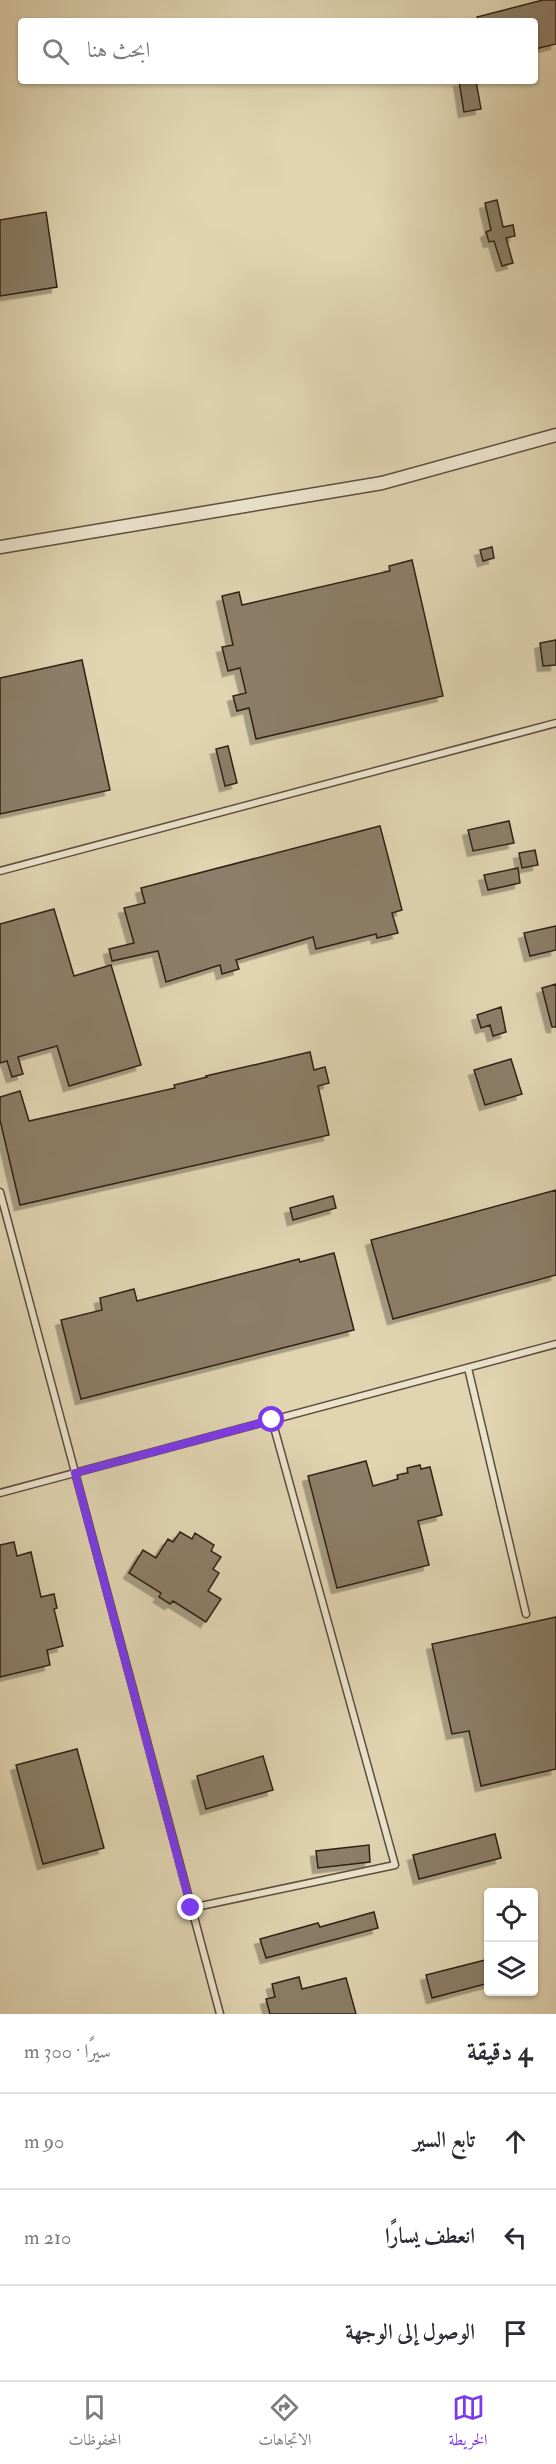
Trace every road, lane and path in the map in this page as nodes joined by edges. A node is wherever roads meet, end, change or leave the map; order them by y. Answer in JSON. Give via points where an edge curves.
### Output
{"nodes":[{"id":1,"x":556,"y":435,"type":"edge"},
{"id":2,"x":0,"y":547,"type":"edge"},
{"id":3,"x":556,"y":723,"type":"edge"},
{"id":4,"x":0,"y":871,"type":"edge"},
{"id":5,"x":0,"y":1192,"type":"edge"},
{"id":6,"x":556,"y":1344,"type":"edge"},
{"id":7,"x":468,"y":1368,"type":"junction"},
{"id":8,"x":272,"y":1420,"type":"junction"},
{"id":9,"x":75,"y":1473,"type":"junction"},
{"id":10,"x":0,"y":1493,"type":"edge"},
{"id":11,"x":526,"y":1614,"type":"dead end"},
{"id":12,"x":191,"y":1908,"type":"junction"},
{"id":13,"x":220,"y":2014,"type":"edge"}],
"edges":[{"from":1,"to":2,"type":"street","via":[[372,485]]},
{"from":3,"to":4,"type":"lane"},
{"from":5,"to":9,"type":"lane"},
{"from":6,"to":7,"type":"lane"},
{"from":7,"to":8,"type":"lane"},
{"from":7,"to":11,"type":"lane"},
{"from":8,"to":9,"type":"lane"},
{"from":8,"to":12,"type":"lane","via":[[395,1865]]},
{"from":9,"to":10,"type":"lane"},
{"from":9,"to":12,"type":"lane"},
{"from":12,"to":13,"type":"lane"}]}
